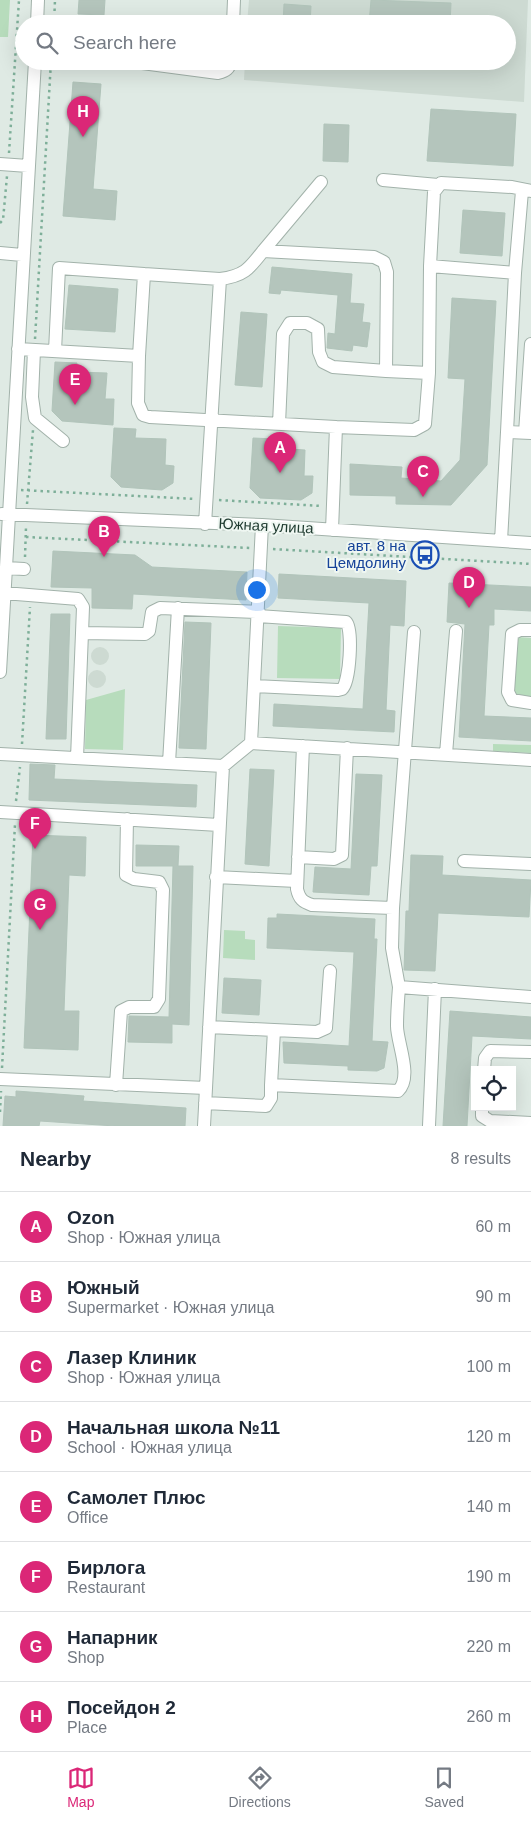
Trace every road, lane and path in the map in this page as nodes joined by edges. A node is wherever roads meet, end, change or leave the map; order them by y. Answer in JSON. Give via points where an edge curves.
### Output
{"nodes":[{"id":1,"x":19,"y":0,"type":"edge"},
{"id":2,"x":38,"y":0,"type":"edge"},
{"id":3,"x":55,"y":0,"type":"edge"},
{"id":4,"x":234,"y":0,"type":"edge"},
{"id":5,"x":18,"y":15,"type":"edge"},
{"id":6,"x":37,"y":15,"type":"edge"},
{"id":7,"x":54,"y":15,"type":"edge"},
{"id":8,"x":233,"y":15,"type":"edge"},
{"id":9,"x":15,"y":44,"type":"edge"},
{"id":10,"x":34,"y":70,"type":"edge"},
{"id":11,"x":50,"y":70,"type":"edge"},
{"id":12,"x":195,"y":70,"type":"edge"},
{"id":13,"x":227,"y":70,"type":"edge"},
{"id":14,"x":4,"y":164,"type":"edge"},
{"id":15,"x":28,"y":166,"type":"junction"},
{"id":16,"x":383,"y":180,"type":"dead end"},
{"id":17,"x":321,"y":182,"type":"dead end"},
{"id":18,"x":438,"y":185,"type":"junction"},
{"id":19,"x":526,"y":191,"type":"edge"},
{"id":20,"x":0,"y":223,"type":"edge"},
{"id":21,"x":263,"y":251,"type":"junction"},
{"id":22,"x":0,"y":253,"type":"edge"},
{"id":23,"x":22,"y":255,"type":"junction"},
{"id":24,"x":430,"y":266,"type":"junction"},
{"id":25,"x":515,"y":273,"type":"junction"},
{"id":26,"x":144,"y":274,"type":"junction"},
{"id":27,"x":220,"y":279,"type":"junction"},
{"id":28,"x":531,"y":344,"type":"edge"},
{"id":29,"x":18,"y":349,"type":"junction"},
{"id":30,"x":34,"y":350,"type":"junction"},
{"id":31,"x":55,"y":351,"type":"junction"},
{"id":32,"x":138,"y":356,"type":"junction"},
{"id":33,"x":386,"y":371,"type":"junction"},
{"id":34,"x":430,"y":373,"type":"junction"},
{"id":35,"x":35,"y":418,"type":"junction"},
{"id":36,"x":212,"y":422,"type":"junction"},
{"id":37,"x":279,"y":424,"type":"junction"},
{"id":38,"x":336,"y":427,"type":"junction"},
{"id":39,"x":507,"y":432,"type":"junction"},
{"id":40,"x":528,"y":434,"type":"edge"},
{"id":41,"x":27,"y":440,"type":"dead end"},
{"id":42,"x":32,"y":440,"type":"junction"},
{"id":43,"x":63,"y":441,"type":"dead end"},
{"id":44,"x":28,"y":490,"type":"junction"},
{"id":45,"x":206,"y":500,"type":"junction"},
{"id":46,"x":332,"y":506,"type":"junction"},
{"id":47,"x":4,"y":515,"type":"edge"},
{"id":48,"x":27,"y":516,"type":"junction"},
{"id":49,"x":204,"y":524,"type":"junction"},
{"id":50,"x":262,"y":525,"type":"junction"},
{"id":51,"x":332,"y":530,"type":"junction"},
{"id":52,"x":26,"y":537,"type":"junction"},
{"id":53,"x":501,"y":540,"type":"junction"},
{"id":54,"x":531,"y":543,"type":"edge"},
{"id":55,"x":261,"y":548,"type":"junction"},
{"id":56,"x":531,"y":564,"type":"edge"},
{"id":57,"x":6,"y":568,"type":"junction"},
{"id":58,"x":24,"y":569,"type":"joint"},
{"id":59,"x":4,"y":593,"type":"junction"},
{"id":60,"x":31,"y":595,"type":"junction"},
{"id":61,"x":178,"y":608,"type":"junction"},
{"id":62,"x":258,"y":614,"type":"junction"},
{"id":63,"x":531,"y":630,"type":"edge"},
{"id":64,"x":456,"y":631,"type":"dead end"},
{"id":65,"x":414,"y":632,"type":"dead end"},
{"id":66,"x":82,"y":633,"type":"junction"},
{"id":67,"x":0,"y":672,"type":"edge"},
{"id":68,"x":254,"y":686,"type":"junction"},
{"id":69,"x":531,"y":703,"type":"edge"},
{"id":70,"x":251,"y":743,"type":"junction"},
{"id":71,"x":303,"y":746,"type":"junction"},
{"id":72,"x":347,"y":748,"type":"junction"},
{"id":73,"x":405,"y":751,"type":"junction"},
{"id":74,"x":0,"y":754,"type":"edge"},
{"id":75,"x":446,"y":754,"type":"junction"},
{"id":76,"x":21,"y":755,"type":"junction"},
{"id":77,"x":77,"y":758,"type":"junction"},
{"id":78,"x":531,"y":760,"type":"edge"},
{"id":79,"x":169,"y":763,"type":"junction"},
{"id":80,"x":223,"y":766,"type":"junction"},
{"id":81,"x":0,"y":812,"type":"edge"},
{"id":82,"x":15,"y":813,"type":"junction"},
{"id":83,"x":127,"y":819,"type":"junction"},
{"id":84,"x":219,"y":825,"type":"junction"},
{"id":85,"x":298,"y":857,"type":"junction"},
{"id":86,"x":464,"y":861,"type":"dead end"},
{"id":87,"x":531,"y":864,"type":"edge"},
{"id":88,"x":216,"y":877,"type":"junction"},
{"id":89,"x":297,"y":881,"type":"junction"},
{"id":90,"x":393,"y":908,"type":"junction"},
{"id":91,"x":330,"y":971,"type":"dead end"},
{"id":92,"x":399,"y":987,"type":"junction"},
{"id":93,"x":435,"y":990,"type":"junction"},
{"id":94,"x":531,"y":996,"type":"edge"},
{"id":95,"x":209,"y":1027,"type":"junction"},
{"id":96,"x":274,"y":1030,"type":"junction"},
{"id":97,"x":531,"y":1052,"type":"edge"},
{"id":98,"x":484,"y":1066,"type":"edge"},
{"id":99,"x":1,"y":1079,"type":"edge"},
{"id":100,"x":116,"y":1085,"type":"junction"},
{"id":101,"x":271,"y":1085,"type":"junction"},
{"id":102,"x":206,"y":1088,"type":"junction"},
{"id":103,"x":205,"y":1104,"type":"junction"},
{"id":104,"x":482,"y":1111,"type":"edge"},
{"id":105,"x":0,"y":1112,"type":"edge"},
{"id":106,"x":531,"y":1123,"type":"edge"},
{"id":107,"x":204,"y":1126,"type":"edge"},
{"id":108,"x":429,"y":1126,"type":"edge"}],
"edges":[{"from":1,"to":5,"type":"path"},
{"from":2,"to":6,"type":"street"},
{"from":3,"to":7,"type":"path"},
{"from":4,"to":8,"type":"street"},
{"from":9,"to":14,"type":"path"},
{"from":10,"to":15,"type":"street"},
{"from":11,"to":30,"type":"path"},
{"from":12,"to":13,"type":"street","via":[[218,73]]},
{"from":14,"to":15,"type":"street"},
{"from":14,"to":20,"type":"path","via":[[4,220]]},
{"from":15,"to":23,"type":"street"},
{"from":16,"to":18,"type":"street"},
{"from":17,"to":21,"type":"street"},
{"from":18,"to":19,"type":"street","via":[[512,187]]},
{"from":18,"to":24,"type":"street","via":[[434,192]]},
{"from":19,"to":25,"type":"street"},
{"from":21,"to":27,"type":"street","via":[[249,269],[237,277]]},
{"from":21,"to":33,"type":"street","via":[[374,257],[384,262],[387,272]]},
{"from":22,"to":23,"type":"street"},
{"from":23,"to":29,"type":"street"},
{"from":24,"to":25,"type":"street"},
{"from":24,"to":34,"type":"street"},
{"from":25,"to":39,"type":"street"},
{"from":26,"to":27,"type":"street"},
{"from":26,"to":31,"type":"street","via":[[59,268]]},
{"from":26,"to":32,"type":"street"},
{"from":27,"to":36,"type":"street"},
{"from":28,"to":40,"type":"street"},
{"from":29,"to":30,"type":"street"},
{"from":29,"to":47,"type":"street"},
{"from":30,"to":31,"type":"street"},
{"from":30,"to":35,"type":"street","via":[[32,397]]},
{"from":31,"to":32,"type":"street"},
{"from":32,"to":36,"type":"street","via":[[138,403],[144,415]]},
{"from":33,"to":34,"type":"street"},
{"from":33,"to":37,"type":"street","via":[[333,367],[323,362],[318,329],[308,323],[290,323],[283,334]]},
{"from":34,"to":38,"type":"street","via":[[427,418],[420,428]]},
{"from":35,"to":42,"type":"path"},
{"from":35,"to":43,"type":"street"},
{"from":36,"to":37,"type":"street"},
{"from":36,"to":45,"type":"street"},
{"from":37,"to":38,"type":"street"},
{"from":38,"to":46,"type":"street"},
{"from":39,"to":40,"type":"street"},
{"from":39,"to":53,"type":"street"},
{"from":41,"to":42,"type":"path"},
{"from":42,"to":44,"type":"path"},
{"from":44,"to":45,"type":"path"},
{"from":44,"to":48,"type":"path"},
{"from":45,"to":46,"type":"path"},
{"from":45,"to":49,"type":"street"},
{"from":46,"to":51,"type":"street"},
{"from":47,"to":48,"type":"street","name":"Южная улица"},
{"from":47,"to":57,"type":"street"},
{"from":48,"to":49,"type":"street","name":"Южная улица"},
{"from":48,"to":52,"type":"path"},
{"from":49,"to":50,"type":"street","name":"Южная улица"},
{"from":50,"to":51,"type":"street","name":"Южная улица"},
{"from":50,"to":55,"type":"street"},
{"from":51,"to":53,"type":"street","name":"Южная улица"},
{"from":52,"to":55,"type":"path"},
{"from":52,"to":58,"type":"path"},
{"from":53,"to":54,"type":"street","name":"Южная улица"},
{"from":55,"to":56,"type":"path"},
{"from":55,"to":62,"type":"street"},
{"from":57,"to":58,"type":"street"},
{"from":57,"to":59,"type":"street"},
{"from":59,"to":60,"type":"street"},
{"from":59,"to":67,"type":"street"},
{"from":60,"to":66,"type":"street","via":[[78,599],[83,606]]},
{"from":60,"to":76,"type":"path"},
{"from":61,"to":62,"type":"street"},
{"from":61,"to":66,"type":"street","via":[[156,609],[150,616],[149,631],[145,634]]},
{"from":61,"to":79,"type":"street"},
{"from":62,"to":68,"type":"street"},
{"from":62,"to":68,"type":"street","via":[[346,622],[350,630],[347,681],[342,689]]},
{"from":63,"to":69,"type":"street","via":[[512,634],[508,692],[512,700]]},
{"from":64,"to":75,"type":"street"},
{"from":65,"to":73,"type":"street"},
{"from":66,"to":77,"type":"street"},
{"from":68,"to":70,"type":"street"},
{"from":70,"to":71,"type":"street"},
{"from":70,"to":80,"type":"street"},
{"from":71,"to":72,"type":"street"},
{"from":71,"to":85,"type":"street"},
{"from":72,"to":73,"type":"street"},
{"from":72,"to":85,"type":"street","via":[[342,855],[334,859]]},
{"from":73,"to":75,"type":"street"},
{"from":73,"to":90,"type":"street"},
{"from":74,"to":76,"type":"street"},
{"from":75,"to":78,"type":"street"},
{"from":76,"to":77,"type":"street"},
{"from":76,"to":82,"type":"path"},
{"from":77,"to":79,"type":"street"},
{"from":79,"to":80,"type":"street"},
{"from":80,"to":84,"type":"street"},
{"from":81,"to":82,"type":"street"},
{"from":82,"to":83,"type":"street"},
{"from":82,"to":99,"type":"path"},
{"from":83,"to":84,"type":"street"},
{"from":83,"to":100,"type":"street","via":[[126,875],[159,882],[163,900],[158,999],[154,1007],[129,1007],[121,1011]]},
{"from":84,"to":88,"type":"street"},
{"from":85,"to":89,"type":"street"},
{"from":86,"to":87,"type":"street"},
{"from":88,"to":89,"type":"street"},
{"from":88,"to":95,"type":"street"},
{"from":89,"to":90,"type":"street","via":[[299,896],[303,902],[312,905]]},
{"from":90,"to":92,"type":"street","via":[[392,948]]},
{"from":91,"to":96,"type":"street","via":[[326,1028],[317,1032]]},
{"from":92,"to":93,"type":"street"},
{"from":92,"to":101,"type":"street","via":[[397,1026],[404,1066],[403,1083],[398,1091]]},
{"from":93,"to":94,"type":"street"},
{"from":93,"to":108,"type":"street"},
{"from":95,"to":96,"type":"street"},
{"from":95,"to":102,"type":"street"},
{"from":96,"to":101,"type":"street"},
{"from":97,"to":98,"type":"street","via":[[490,1051]]},
{"from":99,"to":100,"type":"street"},
{"from":99,"to":105,"type":"path"},
{"from":100,"to":102,"type":"street"},
{"from":101,"to":103,"type":"street","via":[[271,1098],[266,1106]]},
{"from":102,"to":103,"type":"street"},
{"from":103,"to":107,"type":"street"},
{"from":104,"to":106,"type":"street","via":[[482,1116],[490,1121]]}]}
